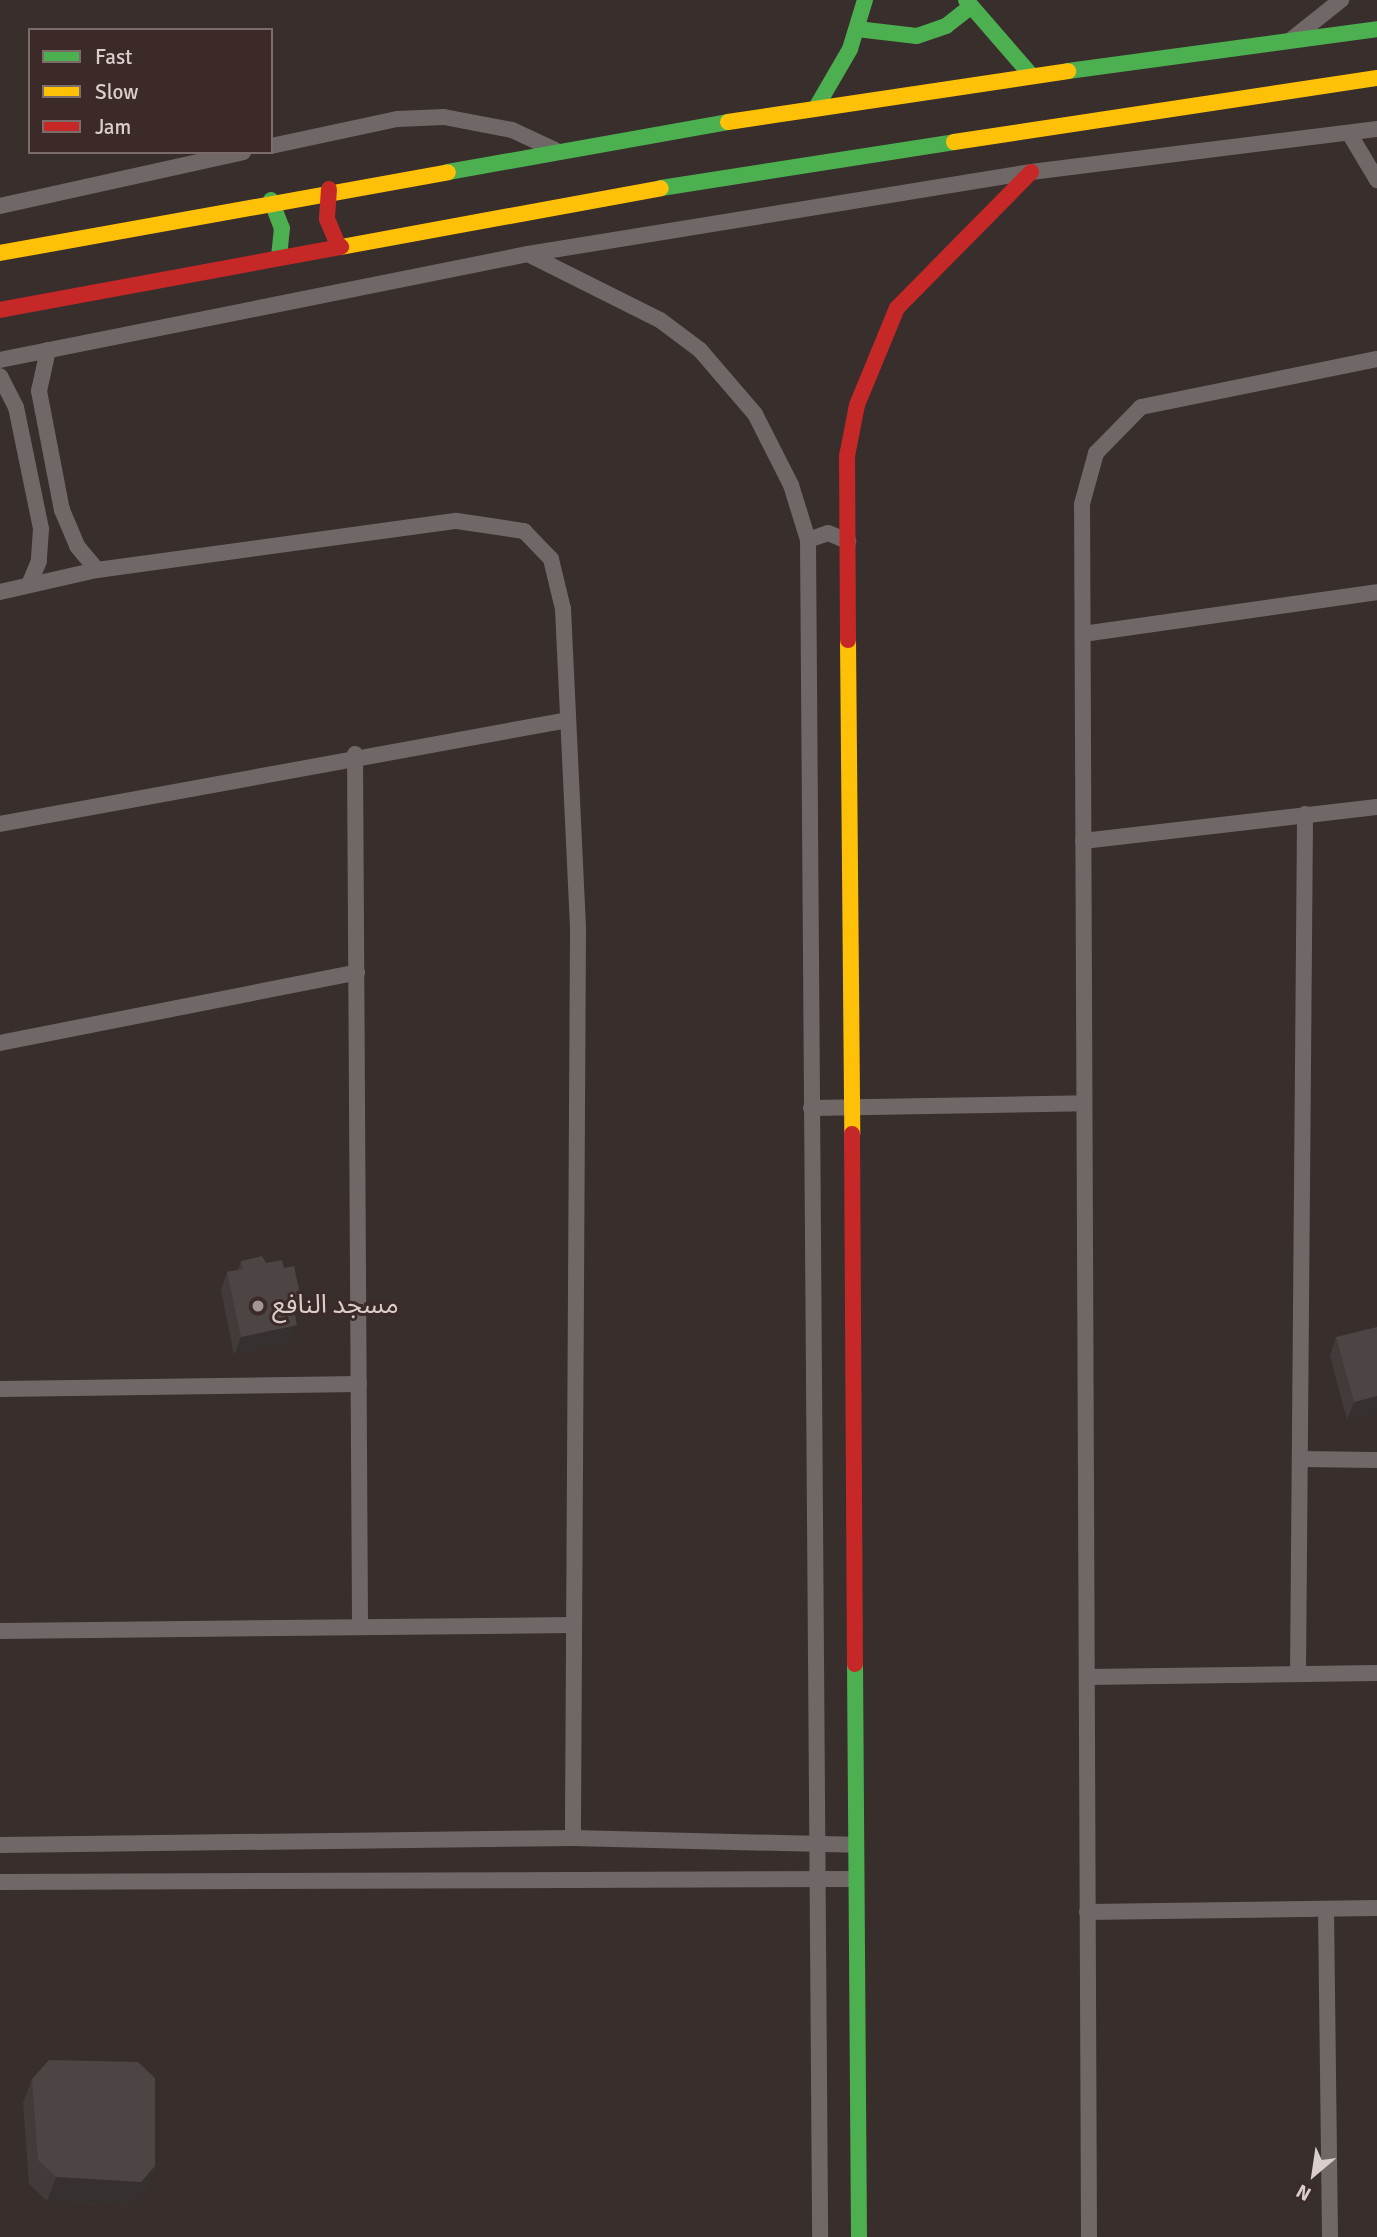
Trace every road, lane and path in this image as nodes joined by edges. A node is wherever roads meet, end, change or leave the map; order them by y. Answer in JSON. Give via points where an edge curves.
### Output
{"nodes":[{"id":1,"x":865,"y":0,"type":"edge"},
{"id":2,"x":1341,"y":0,"type":"edge"},
{"id":3,"x":968,"y":4,"type":"edge"},
{"id":4,"x":858,"y":29,"type":"junction"},
{"id":5,"x":1377,"y":29,"type":"edge"},
{"id":6,"x":1292,"y":39,"type":"junction"},
{"id":7,"x":1030,"y":74,"type":"junction"},
{"id":8,"x":1377,"y":78,"type":"edge"},
{"id":9,"x":817,"y":106,"type":"junction"},
{"id":10,"x":1377,"y":129,"type":"edge"},
{"id":11,"x":1349,"y":133,"type":"junction"},
{"id":12,"x":273,"y":146,"type":"edge"},
{"id":13,"x":555,"y":150,"type":"junction"},
{"id":14,"x":234,"y":154,"type":"edge"},
{"id":15,"x":1031,"y":172,"type":"junction"},
{"id":16,"x":1377,"y":180,"type":"edge"},
{"id":17,"x":329,"y":189,"type":"junction"},
{"id":18,"x":271,"y":200,"type":"junction"},
{"id":19,"x":0,"y":206,"type":"edge"},
{"id":20,"x":340,"y":247,"type":"junction"},
{"id":21,"x":0,"y":253,"type":"edge"},
{"id":22,"x":528,"y":254,"type":"junction"},
{"id":23,"x":279,"y":257,"type":"junction"},
{"id":24,"x":0,"y":310,"type":"edge"},
{"id":25,"x":48,"y":350,"type":"junction"},
{"id":26,"x":1376,"y":358,"type":"edge"},
{"id":27,"x":0,"y":360,"type":"edge"},
{"id":28,"x":0,"y":376,"type":"edge"},
{"id":29,"x":808,"y":540,"type":"junction"},
{"id":30,"x":848,"y":541,"type":"junction"},
{"id":31,"x":97,"y":570,"type":"junction"},
{"id":32,"x":29,"y":584,"type":"junction"},
{"id":33,"x":0,"y":592,"type":"edge"},
{"id":34,"x":1377,"y":592,"type":"edge"},
{"id":35,"x":1083,"y":634,"type":"junction"},
{"id":36,"x":568,"y":720,"type":"junction"},
{"id":37,"x":355,"y":754,"type":"junction"},
{"id":38,"x":1377,"y":807,"type":"edge"},
{"id":39,"x":1305,"y":814,"type":"junction"},
{"id":40,"x":0,"y":824,"type":"edge"},
{"id":41,"x":1083,"y":841,"type":"junction"},
{"id":42,"x":357,"y":972,"type":"junction"},
{"id":43,"x":0,"y":1043,"type":"edge"},
{"id":44,"x":1084,"y":1103,"type":"junction"},
{"id":45,"x":847,"y":1107,"type":"junction"},
{"id":46,"x":811,"y":1108,"type":"junction"},
{"id":47,"x":359,"y":1384,"type":"junction"},
{"id":48,"x":0,"y":1389,"type":"edge"},
{"id":49,"x":1300,"y":1459,"type":"junction"},
{"id":50,"x":1377,"y":1460,"type":"edge"},
{"id":51,"x":360,"y":1623,"type":"junction"},
{"id":52,"x":571,"y":1625,"type":"junction"},
{"id":53,"x":0,"y":1631,"type":"edge"},
{"id":54,"x":1377,"y":1673,"type":"edge"},
{"id":55,"x":1298,"y":1674,"type":"junction"},
{"id":56,"x":1087,"y":1677,"type":"junction"},
{"id":57,"x":573,"y":1838,"type":"junction"},
{"id":58,"x":0,"y":1844,"type":"edge"},
{"id":59,"x":819,"y":1845,"type":"junction"},
{"id":60,"x":854,"y":1845,"type":"junction"},
{"id":61,"x":855,"y":1879,"type":"junction"},
{"id":62,"x":820,"y":1880,"type":"junction"},
{"id":63,"x":0,"y":1882,"type":"edge"},
{"id":64,"x":1326,"y":1909,"type":"junction"},
{"id":65,"x":1377,"y":1909,"type":"edge"},
{"id":66,"x":1087,"y":1912,"type":"junction"},
{"id":67,"x":820,"y":2237,"type":"edge"},
{"id":68,"x":859,"y":2237,"type":"edge"},
{"id":69,"x":1088,"y":2237,"type":"edge"},
{"id":70,"x":1330,"y":2237,"type":"edge"}],
"edges":[{"from":1,"to":4,"type":"street"},
{"from":2,"to":6,"type":"street"},
{"from":3,"to":4,"type":"street","via":[[946,26],[917,36]]},
{"from":3,"to":7,"type":"street"},
{"from":4,"to":9,"type":"street"},
{"from":5,"to":6,"type":"street"},
{"from":6,"to":7,"type":"street"},
{"from":7,"to":9,"type":"street"},
{"from":8,"to":20,"type":"street","via":[[703,180]]},
{"from":9,"to":13,"type":"street"},
{"from":10,"to":11,"type":"street"},
{"from":11,"to":15,"type":"street"},
{"from":11,"to":16,"type":"street"},
{"from":12,"to":13,"type":"street","via":[[432,117],[490,124]]},
{"from":13,"to":17,"type":"street"},
{"from":14,"to":19,"type":"street"},
{"from":15,"to":22,"type":"street"},
{"from":15,"to":30,"type":"street","via":[[897,308],[874,355],[847,456]]},
{"from":17,"to":18,"type":"street"},
{"from":17,"to":20,"type":"street","via":[[327,219]]},
{"from":18,"to":21,"type":"street"},
{"from":18,"to":23,"type":"street","via":[[282,228]]},
{"from":20,"to":23,"type":"street"},
{"from":22,"to":25,"type":"street"},
{"from":22,"to":29,"type":"street","via":[[660,320],[700,351],[755,414],[791,485]]},
{"from":23,"to":24,"type":"street"},
{"from":25,"to":27,"type":"street"},
{"from":25,"to":31,"type":"street","via":[[39,391],[62,510],[77,546]]},
{"from":26,"to":35,"type":"street","via":[[1161,398],[1123,419],[1096,453],[1084,494]]},
{"from":28,"to":32,"type":"street","via":[[16,407],[41,529],[39,561]]},
{"from":29,"to":30,"type":"street","via":[[828,533]]},
{"from":29,"to":46,"type":"street"},
{"from":30,"to":45,"type":"street"},
{"from":31,"to":32,"type":"street"},
{"from":31,"to":36,"type":"street","via":[[457,521],[508,526],[538,545],[559,582]]},
{"from":32,"to":33,"type":"street"},
{"from":34,"to":35,"type":"street"},
{"from":35,"to":41,"type":"street"},
{"from":36,"to":37,"type":"street"},
{"from":36,"to":52,"type":"street","via":[[578,930]]},
{"from":37,"to":40,"type":"street"},
{"from":37,"to":42,"type":"street"},
{"from":38,"to":39,"type":"street"},
{"from":39,"to":41,"type":"street"},
{"from":39,"to":49,"type":"street"},
{"from":41,"to":44,"type":"street"},
{"from":42,"to":43,"type":"street"},
{"from":42,"to":47,"type":"street"},
{"from":44,"to":45,"type":"street"},
{"from":44,"to":56,"type":"street"},
{"from":45,"to":46,"type":"street"},
{"from":45,"to":60,"type":"street"},
{"from":46,"to":59,"type":"street"},
{"from":47,"to":48,"type":"street"},
{"from":47,"to":51,"type":"street"},
{"from":49,"to":50,"type":"street"},
{"from":49,"to":55,"type":"street"},
{"from":51,"to":52,"type":"street"},
{"from":51,"to":53,"type":"street"},
{"from":52,"to":57,"type":"street"},
{"from":54,"to":55,"type":"street"},
{"from":55,"to":56,"type":"street"},
{"from":56,"to":66,"type":"street"},
{"from":57,"to":58,"type":"street"},
{"from":57,"to":59,"type":"street"},
{"from":59,"to":60,"type":"street"},
{"from":59,"to":62,"type":"street"},
{"from":60,"to":61,"type":"street"},
{"from":61,"to":62,"type":"street"},
{"from":61,"to":68,"type":"street"},
{"from":62,"to":63,"type":"street"},
{"from":62,"to":67,"type":"street"},
{"from":64,"to":65,"type":"street"},
{"from":64,"to":66,"type":"street"},
{"from":64,"to":70,"type":"street"},
{"from":66,"to":69,"type":"street"}]}
